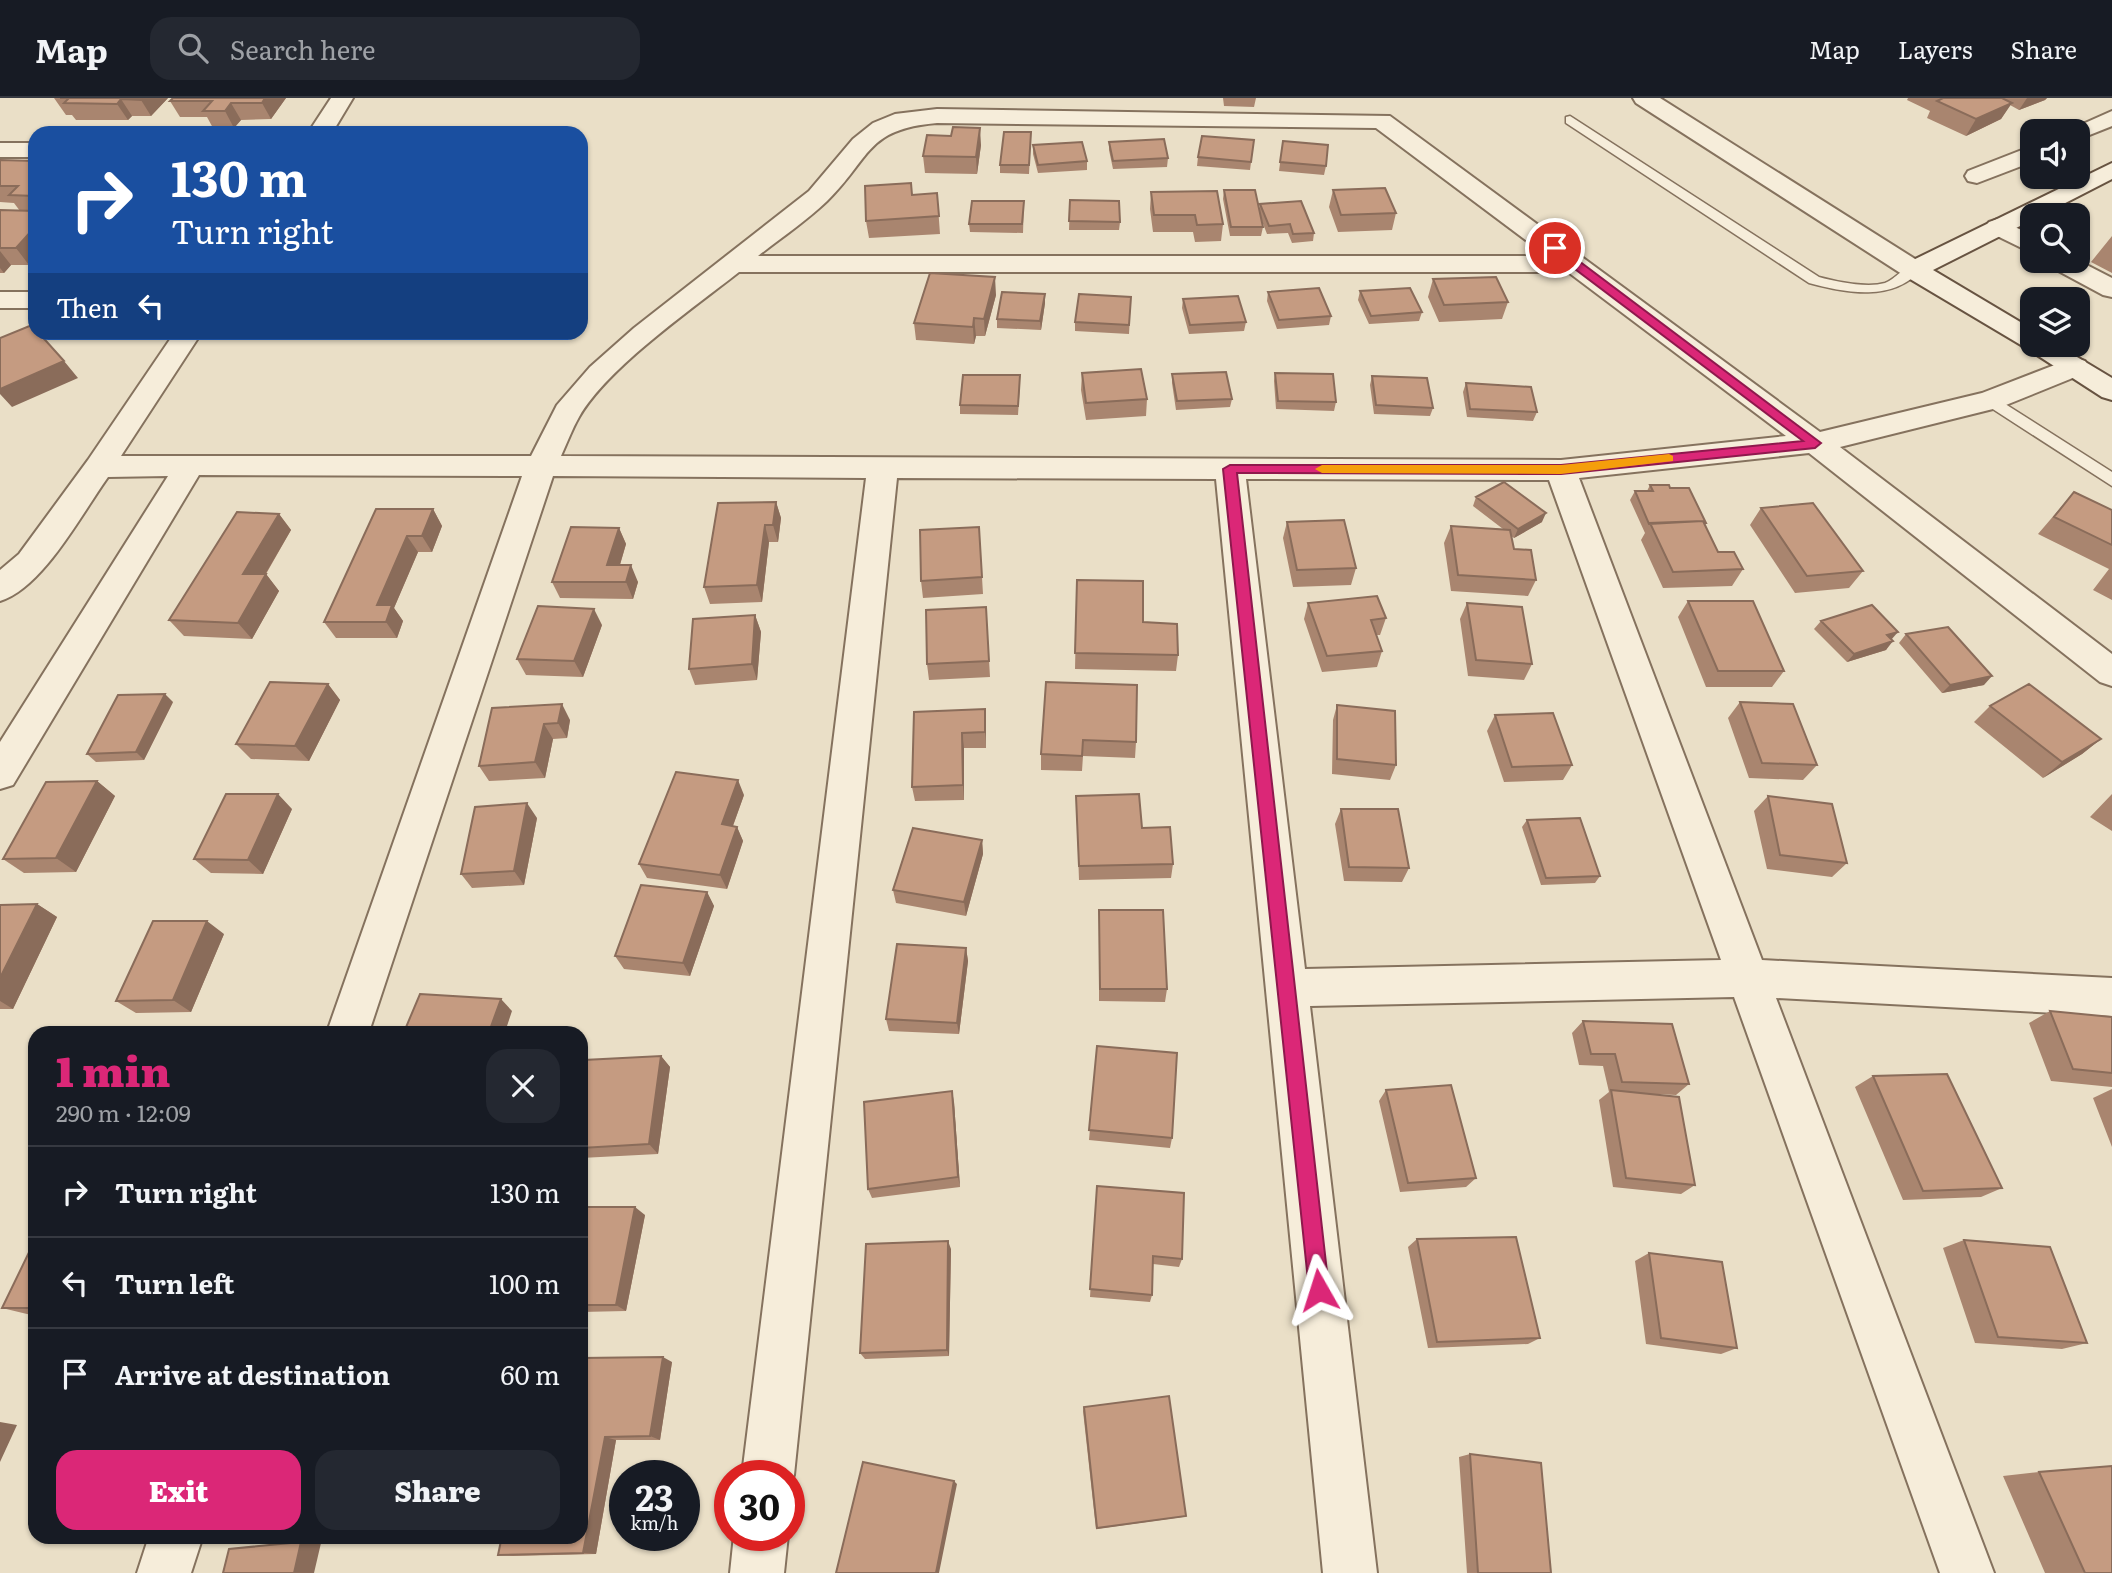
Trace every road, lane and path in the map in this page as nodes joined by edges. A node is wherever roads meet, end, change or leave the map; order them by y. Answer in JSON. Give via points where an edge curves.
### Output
{"nodes":[{"id":1,"x":342,"y":98,"type":"edge"},
{"id":2,"x":1644,"y":98,"type":"edge"},
{"id":3,"x":2112,"y":118,"type":"edge"},
{"id":4,"x":1570,"y":120,"type":"dead end"},
{"id":5,"x":324,"y":126,"type":"edge"},
{"id":6,"x":2090,"y":128,"type":"edge"},
{"id":7,"x":0,"y":150,"type":"edge"},
{"id":8,"x":28,"y":150,"type":"edge"},
{"id":9,"x":2020,"y":158,"type":"edge"},
{"id":10,"x":2112,"y":170,"type":"edge"},
{"id":11,"x":1977,"y":176,"type":"dead end"},
{"id":12,"x":1998,"y":227,"type":"junction"},
{"id":13,"x":2020,"y":239,"type":"edge"},
{"id":14,"x":731,"y":264,"type":"junction"},
{"id":15,"x":1575,"y":264,"type":"junction"},
{"id":16,"x":1914,"y":270,"type":"junction"},
{"id":17,"x":2082,"y":273,"type":"edge"},
{"id":18,"x":2112,"y":289,"type":"edge"},
{"id":19,"x":0,"y":300,"type":"edge"},
{"id":20,"x":28,"y":300,"type":"edge"},
{"id":21,"x":2020,"y":334,"type":"edge"},
{"id":22,"x":184,"y":340,"type":"edge"},
{"id":23,"x":2058,"y":357,"type":"edge"},
{"id":24,"x":2074,"y":367,"type":"junction"},
{"id":25,"x":2112,"y":391,"type":"edge"},
{"id":26,"x":1991,"y":400,"type":"junction"},
{"id":27,"x":1815,"y":443,"type":"junction"},
{"id":28,"x":190,"y":465,"type":"junction"},
{"id":29,"x":541,"y":466,"type":"junction"},
{"id":30,"x":99,"y":467,"type":"junction"},
{"id":31,"x":883,"y":467,"type":"junction"},
{"id":32,"x":1230,"y":469,"type":"junction"},
{"id":33,"x":1561,"y":470,"type":"junction"},
{"id":34,"x":2112,"y":480,"type":"edge"},
{"id":35,"x":0,"y":589,"type":"edge"},
{"id":36,"x":2112,"y":673,"type":"edge"},
{"id":37,"x":0,"y":774,"type":"edge"},
{"id":38,"x":1748,"y":978,"type":"junction"},
{"id":39,"x":1285,"y":988,"type":"junction"},
{"id":40,"x":2112,"y":997,"type":"edge"},
{"id":41,"x":350,"y":1026,"type":"edge"},
{"id":42,"x":770,"y":1460,"type":"edge"},
{"id":43,"x":173,"y":1544,"type":"edge"},
{"id":44,"x":759,"y":1551,"type":"edge"},
{"id":45,"x":164,"y":1573,"type":"edge"},
{"id":46,"x":757,"y":1573,"type":"edge"},
{"id":47,"x":1350,"y":1573,"type":"edge"},
{"id":48,"x":1967,"y":1573,"type":"edge"}],
"edges":[{"from":1,"to":5,"type":"street"},
{"from":2,"to":16,"type":"street"},
{"from":3,"to":6,"type":"street"},
{"from":4,"to":16,"type":"lane","via":[[1814,280],[1843,288],[1888,286]]},
{"from":7,"to":8,"type":"street"},
{"from":9,"to":11,"type":"street"},
{"from":10,"to":12,"type":"street"},
{"from":12,"to":13,"type":"street"},
{"from":12,"to":16,"type":"street"},
{"from":14,"to":15,"type":"street"},
{"from":14,"to":15,"type":"street","via":[[818,196],[860,144],[881,128],[937,116],[1382,121]]},
{"from":14,"to":29,"type":"street","via":[[600,373],[567,412]]},
{"from":15,"to":27,"type":"street"},
{"from":16,"to":21,"type":"street"},
{"from":17,"to":18,"type":"street"},
{"from":19,"to":20,"type":"street"},
{"from":22,"to":30,"type":"street"},
{"from":23,"to":24,"type":"street"},
{"from":24,"to":25,"type":"street"},
{"from":24,"to":26,"type":"street"},
{"from":26,"to":27,"type":"street"},
{"from":26,"to":34,"type":"lane"},
{"from":27,"to":33,"type":"street"},
{"from":27,"to":36,"type":"street"},
{"from":28,"to":29,"type":"street"},
{"from":28,"to":30,"type":"street"},
{"from":28,"to":37,"type":"street"},
{"from":29,"to":31,"type":"street"},
{"from":29,"to":41,"type":"street"},
{"from":30,"to":35,"type":"street","via":[[31,562]]},
{"from":31,"to":32,"type":"street"},
{"from":31,"to":42,"type":"street"},
{"from":32,"to":33,"type":"street"},
{"from":32,"to":39,"type":"street"},
{"from":33,"to":38,"type":"street"},
{"from":38,"to":39,"type":"street"},
{"from":38,"to":40,"type":"street"},
{"from":38,"to":48,"type":"street"},
{"from":39,"to":47,"type":"street"},
{"from":43,"to":45,"type":"street"},
{"from":44,"to":46,"type":"street"}]}
